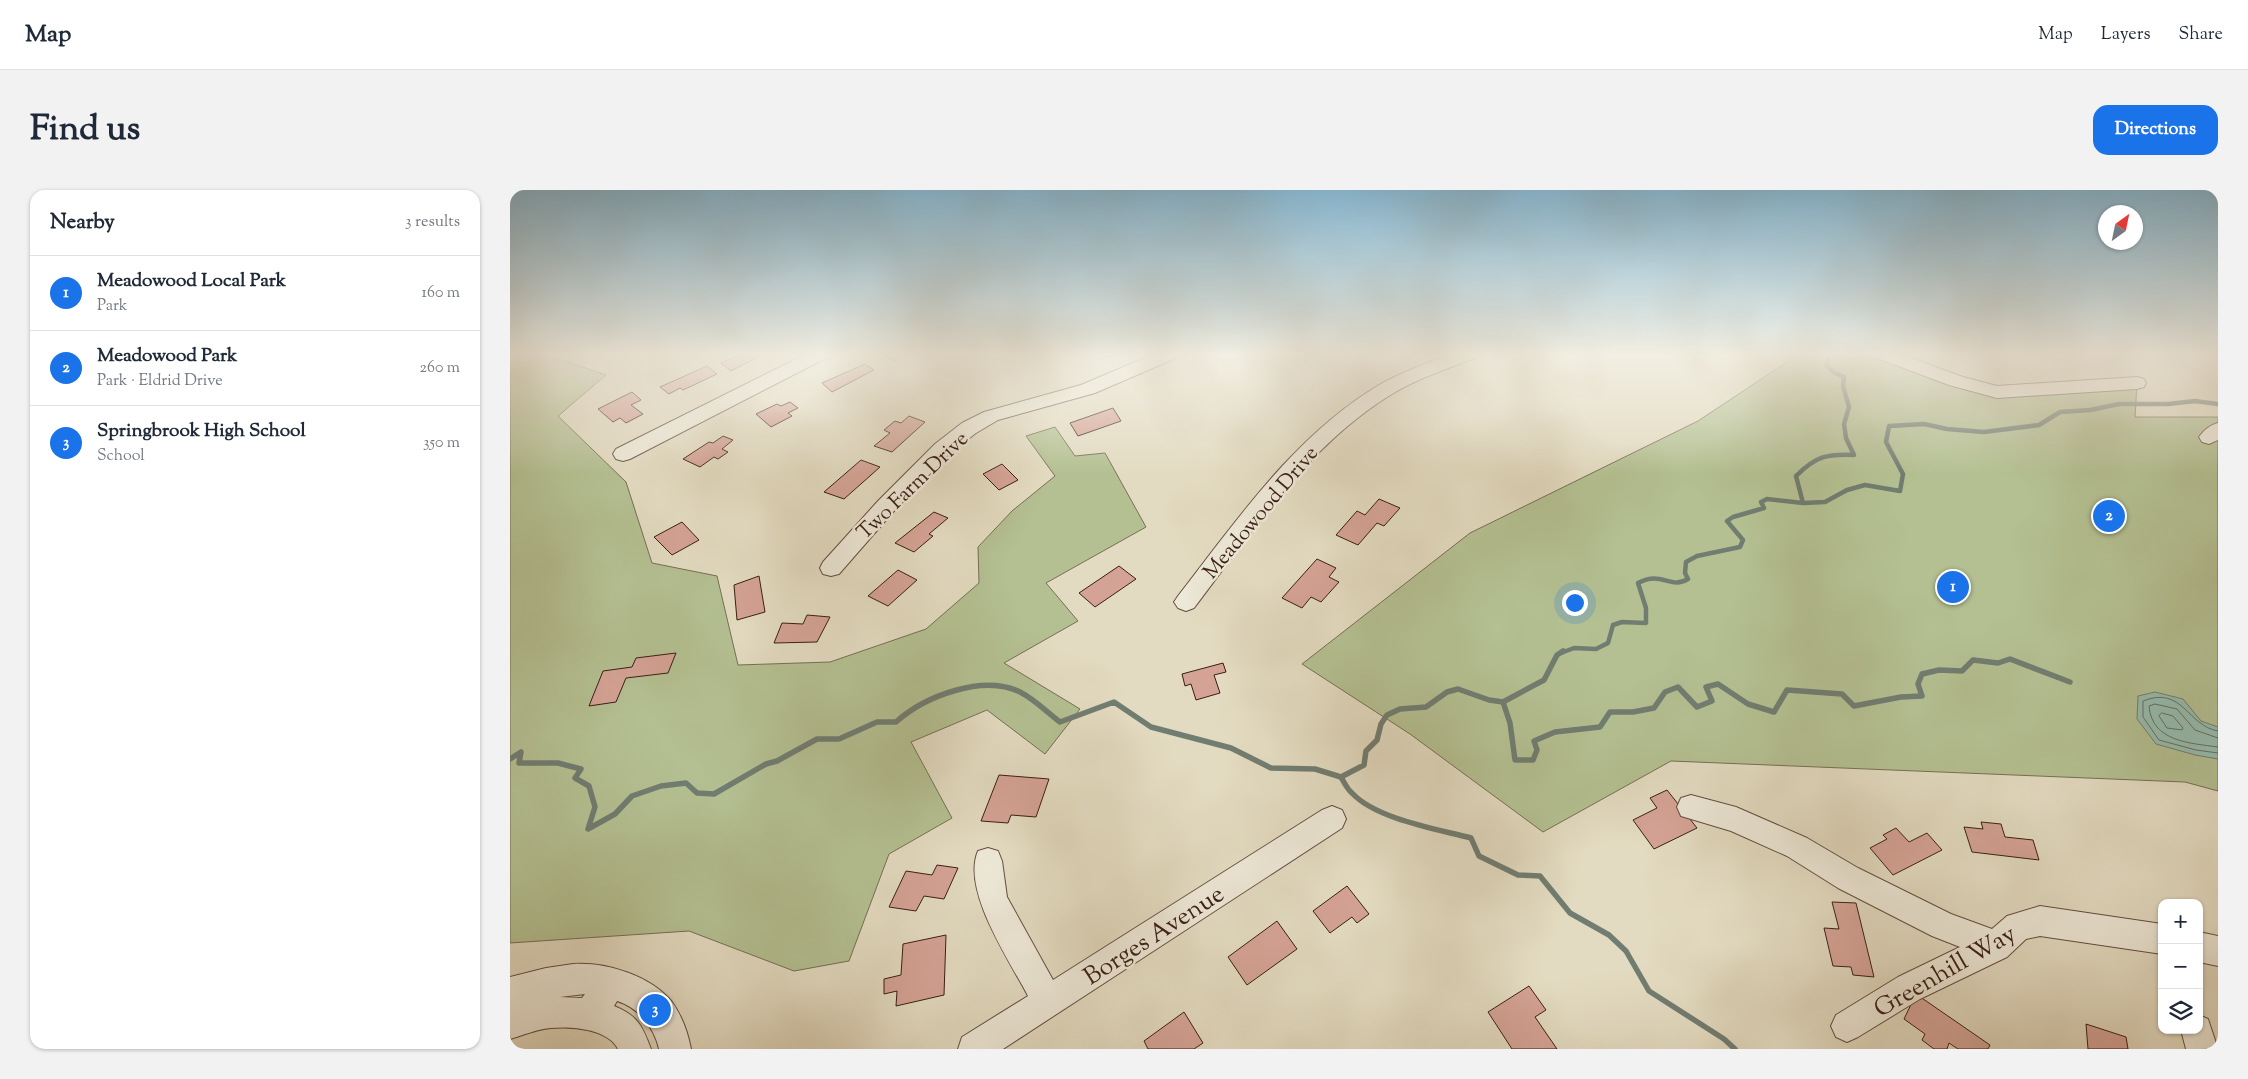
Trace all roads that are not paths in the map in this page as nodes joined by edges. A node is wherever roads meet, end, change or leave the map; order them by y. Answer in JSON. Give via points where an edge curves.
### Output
{"nodes":[{"id":1,"x":741,"y":394,"type":"edge"},
{"id":2,"x":1068,"y":394,"type":"edge"},
{"id":3,"x":1379,"y":394,"type":"edge"},
{"id":4,"x":623,"y":454,"type":"dead end"},
{"id":5,"x":830,"y":568,"type":"dead end"},
{"id":6,"x":1186,"y":602,"type":"dead end"},
{"id":7,"x":1691,"y":806,"type":"dead end"},
{"id":8,"x":1332,"y":819,"type":"dead end"},
{"id":9,"x":988,"y":861,"type":"dead end"},
{"id":10,"x":2158,"y":938,"type":"edge"},
{"id":11,"x":1996,"y":946,"type":"junction"},
{"id":12,"x":2203,"y":948,"type":"edge"},
{"id":13,"x":2218,"y":951,"type":"edge"},
{"id":14,"x":610,"y":983,"type":"junction"},
{"id":15,"x":510,"y":992,"type":"edge"},
{"id":16,"x":1048,"y":1002,"type":"junction"},
{"id":17,"x":590,"y":1015,"type":"junction"},
{"id":18,"x":510,"y":1023,"type":"edge"},
{"id":19,"x":1847,"y":1026,"type":"dead end"},
{"id":20,"x":2199,"y":1034,"type":"edge"},
{"id":21,"x":636,"y":1049,"type":"edge"},
{"id":22,"x":675,"y":1049,"type":"edge"},
{"id":23,"x":974,"y":1049,"type":"edge"},
{"id":24,"x":2202,"y":1049,"type":"edge"}],
"edges":[{"from":1,"to":4,"type":"street"},
{"from":2,"to":5,"type":"street","name":"Two Farm Drive","via":[[991,416],[969,428],[886,506]]},
{"from":3,"to":6,"type":"street","name":"Meadowood Drive","via":[[1311,449],[1263,503]]},
{"from":7,"to":11,"type":"street","via":[[1736,820],[1797,847],[1848,878],[1943,926]]},
{"from":8,"to":16,"type":"street","name":"Borges Avenue"},
{"from":9,"to":16,"type":"street","via":[[992,900]]},
{"from":10,"to":11,"type":"street","name":"Greenhill Way","via":[[2040,921],[2018,926]]},
{"from":11,"to":19,"type":"street","name":"Greenhill Way","via":[[1909,988]]},
{"from":12,"to":13,"type":"street"},
{"from":14,"to":15,"type":"street","via":[[585,978],[543,983]]},
{"from":14,"to":17,"type":"street"},
{"from":14,"to":22,"type":"street","via":[[646,997],[664,1016],[674,1038]]},
{"from":16,"to":23,"type":"street","name":"Borges Avenue"},
{"from":17,"to":18,"type":"street","via":[[551,1012]]},
{"from":17,"to":21,"type":"street","via":[[619,1023],[630,1035]]},
{"from":20,"to":24,"type":"street"}]}
